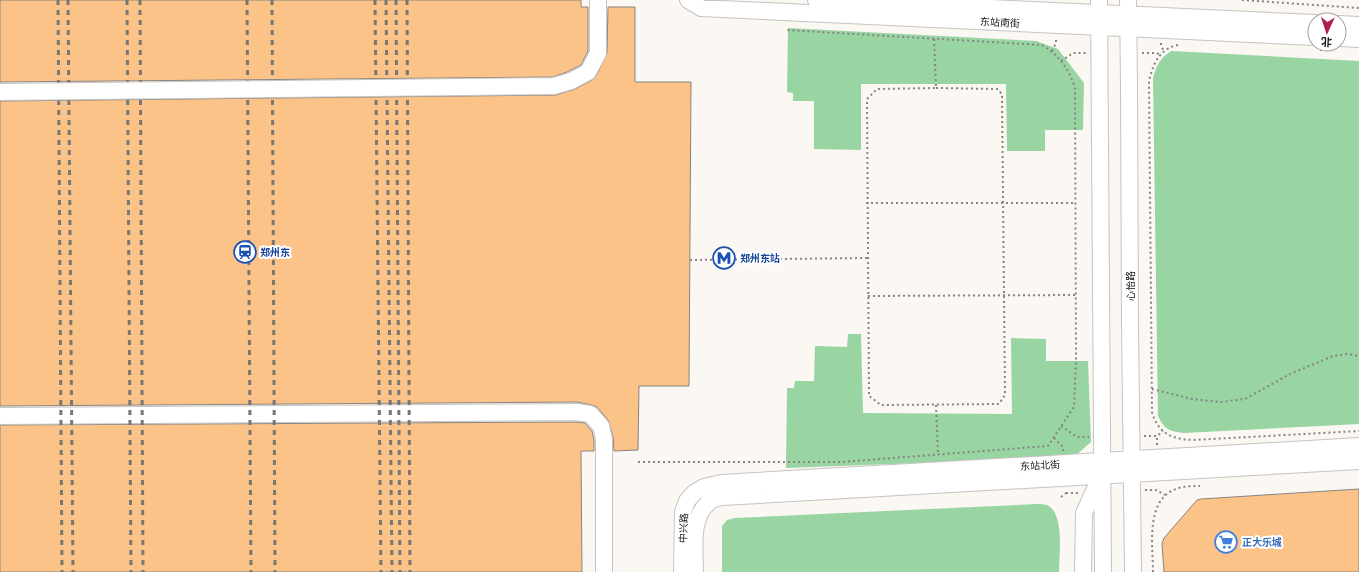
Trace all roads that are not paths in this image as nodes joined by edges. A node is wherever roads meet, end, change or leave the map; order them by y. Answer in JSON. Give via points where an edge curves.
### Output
{"nodes":[{"id":1,"x":598,"y":0,"type":"edge"},
{"id":2,"x":688,"y":0,"type":"edge"},
{"id":3,"x":816,"y":0,"type":"edge"},
{"id":4,"x":1099,"y":13,"type":"edge"},
{"id":5,"x":1128,"y":14,"type":"edge"},
{"id":6,"x":1307,"y":23,"type":"edge"},
{"id":7,"x":1347,"y":24,"type":"edge"},
{"id":8,"x":1359,"y":25,"type":"edge"},
{"id":9,"x":1359,"y":39,"type":"edge"},
{"id":10,"x":1307,"y":41,"type":"edge"},
{"id":11,"x":1347,"y":42,"type":"edge"},
{"id":12,"x":0,"y":92,"type":"edge"},
{"id":13,"x":0,"y":416,"type":"edge"},
{"id":14,"x":1359,"y":446,"type":"edge"},
{"id":15,"x":1359,"y":461,"type":"edge"},
{"id":16,"x":1132,"y":466,"type":"junction"},
{"id":17,"x":1102,"y":468,"type":"junction"},
{"id":18,"x":721,"y":490,"type":"junction"},
{"id":19,"x":604,"y":572,"type":"edge"},
{"id":20,"x":682,"y":572,"type":"edge"},
{"id":21,"x":695,"y":572,"type":"edge"},
{"id":22,"x":1083,"y":572,"type":"edge"},
{"id":23,"x":1103,"y":572,"type":"edge"},
{"id":24,"x":1133,"y":572,"type":"edge"}],
"edges":[{"from":1,"to":12,"type":"street","bridge":true,"via":[[598,53],[588,72],[554,86]]},
{"from":2,"to":4,"type":"street","name":"东站南街","via":[[701,8]]},
{"from":3,"to":4,"type":"street","name":"东站南街"},
{"from":4,"to":5,"type":"street","name":"东站南街"},
{"from":4,"to":17,"type":"street"},
{"from":5,"to":6,"type":"street","name":"东站南街"},
{"from":5,"to":10,"type":"street","name":"东站南街"},
{"from":5,"to":16,"type":"street","name":"心怡路"},
{"from":7,"to":8,"type":"street"},
{"from":9,"to":11,"type":"street"},
{"from":13,"to":19,"type":"street","via":[[569,412],[590,414],[601,426],[604,439]]},
{"from":14,"to":16,"type":"street","name":"东站北街"},
{"from":15,"to":16,"type":"street","name":"东站北街"},
{"from":16,"to":17,"type":"street","name":"东站北街"},
{"from":16,"to":24,"type":"street","name":"心怡路"},
{"from":17,"to":18,"type":"street","name":"东站北街"},
{"from":17,"to":22,"type":"street","via":[[1084,513]]},
{"from":17,"to":23,"type":"street"},
{"from":18,"to":20,"type":"street","name":"中兴路","via":[[704,487],[686,501],[683,512]]},
{"from":18,"to":21,"type":"street","name":"中兴路","via":[[708,502],[698,518],[695,532]]}]}
